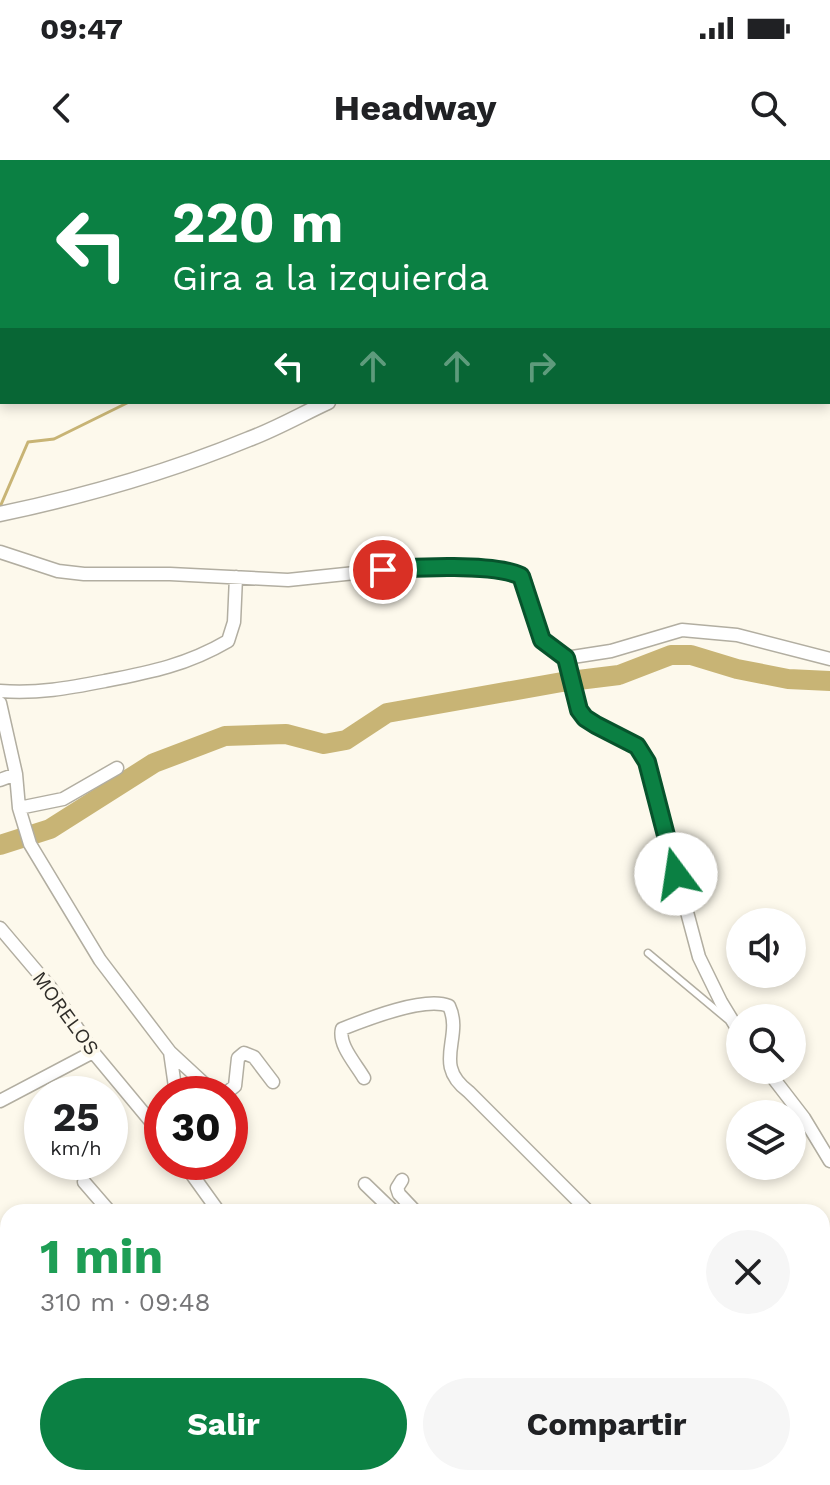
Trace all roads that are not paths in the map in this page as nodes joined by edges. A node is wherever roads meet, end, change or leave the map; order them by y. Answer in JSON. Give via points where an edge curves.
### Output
{"nodes":[{"id":1,"x":324,"y":404,"type":"edge"},
{"id":2,"x":2,"y":514,"type":"edge"},
{"id":3,"x":0,"y":552,"type":"edge"},
{"id":4,"x":236,"y":577,"type":"junction"},
{"id":5,"x":830,"y":659,"type":"edge"},
{"id":6,"x":567,"y":664,"type":"junction"},
{"id":7,"x":0,"y":691,"type":"edge"},
{"id":8,"x":0,"y":703,"type":"edge"},
{"id":9,"x":117,"y":768,"type":"dead end"},
{"id":10,"x":16,"y":774,"type":"junction"},
{"id":11,"x":0,"y":780,"type":"edge"},
{"id":12,"x":20,"y":813,"type":"junction"},
{"id":13,"x":0,"y":928,"type":"edge"},
{"id":14,"x":648,"y":953,"type":"dead end"},
{"id":15,"x":726,"y":1008,"type":"edge"},
{"id":16,"x":726,"y":1020,"type":"edge"},
{"id":17,"x":93,"y":1052,"type":"junction"},
{"id":18,"x":170,"y":1052,"type":"junction"},
{"id":19,"x":173,"y":1076,"type":"edge"},
{"id":20,"x":196,"y":1076,"type":"edge"},
{"id":21,"x":236,"y":1076,"type":"edge"},
{"id":22,"x":364,"y":1078,"type":"dead end"},
{"id":23,"x":273,"y":1082,"type":"dead end"},
{"id":24,"x":778,"y":1084,"type":"edge"},
{"id":25,"x":0,"y":1101,"type":"edge"},
{"id":26,"x":144,"y":1113,"type":"edge"},
{"id":27,"x":830,"y":1161,"type":"edge"},
{"id":28,"x":196,"y":1180,"type":"edge"},
{"id":29,"x":402,"y":1180,"type":"dead end"},
{"id":30,"x":84,"y":1182,"type":"dead end"},
{"id":31,"x":365,"y":1184,"type":"dead end"},
{"id":32,"x":103,"y":1204,"type":"edge"},
{"id":33,"x":213,"y":1204,"type":"edge"},
{"id":34,"x":386,"y":1204,"type":"edge"},
{"id":35,"x":408,"y":1204,"type":"edge"},
{"id":36,"x":581,"y":1204,"type":"edge"}],
"edges":[{"from":1,"to":2,"type":"street","via":[[207,456],[77,497]]},
{"from":3,"to":4,"type":"street","via":[[84,574]]},
{"from":4,"to":6,"type":"street","via":[[288,580],[403,568],[510,571],[525,581],[542,640]]},
{"from":4,"to":7,"type":"street","via":[[228,641],[205,654],[169,668],[50,692]]},
{"from":5,"to":6,"type":"street","via":[[737,635],[682,630]]},
{"from":6,"to":15,"type":"street","via":[[585,718],[637,746],[647,762],[699,957]]},
{"from":8,"to":10,"type":"street"},
{"from":9,"to":12,"type":"street","via":[[63,799]]},
{"from":10,"to":11,"type":"street"},
{"from":10,"to":12,"type":"street"},
{"from":12,"to":18,"type":"street","via":[[30,844],[100,960]]},
{"from":13,"to":17,"type":"street","name":"MORELOS","via":[[50,987]]},
{"from":14,"to":16,"type":"lane"},
{"from":17,"to":25,"type":"street"},
{"from":17,"to":26,"type":"street","name":"MORELOS"},
{"from":18,"to":19,"type":"street"},
{"from":18,"to":20,"type":"street"},
{"from":21,"to":23,"type":"street","via":[[238,1058],[244,1053],[254,1057]]},
{"from":22,"to":36,"type":"street","via":[[343,1044],[342,1029],[407,1008],[449,1006],[455,1082]]},
{"from":24,"to":27,"type":"street"},
{"from":28,"to":33,"type":"street"},
{"from":29,"to":35,"type":"street","via":[[397,1188]]},
{"from":30,"to":32,"type":"street"},
{"from":31,"to":34,"type":"street"}]}
